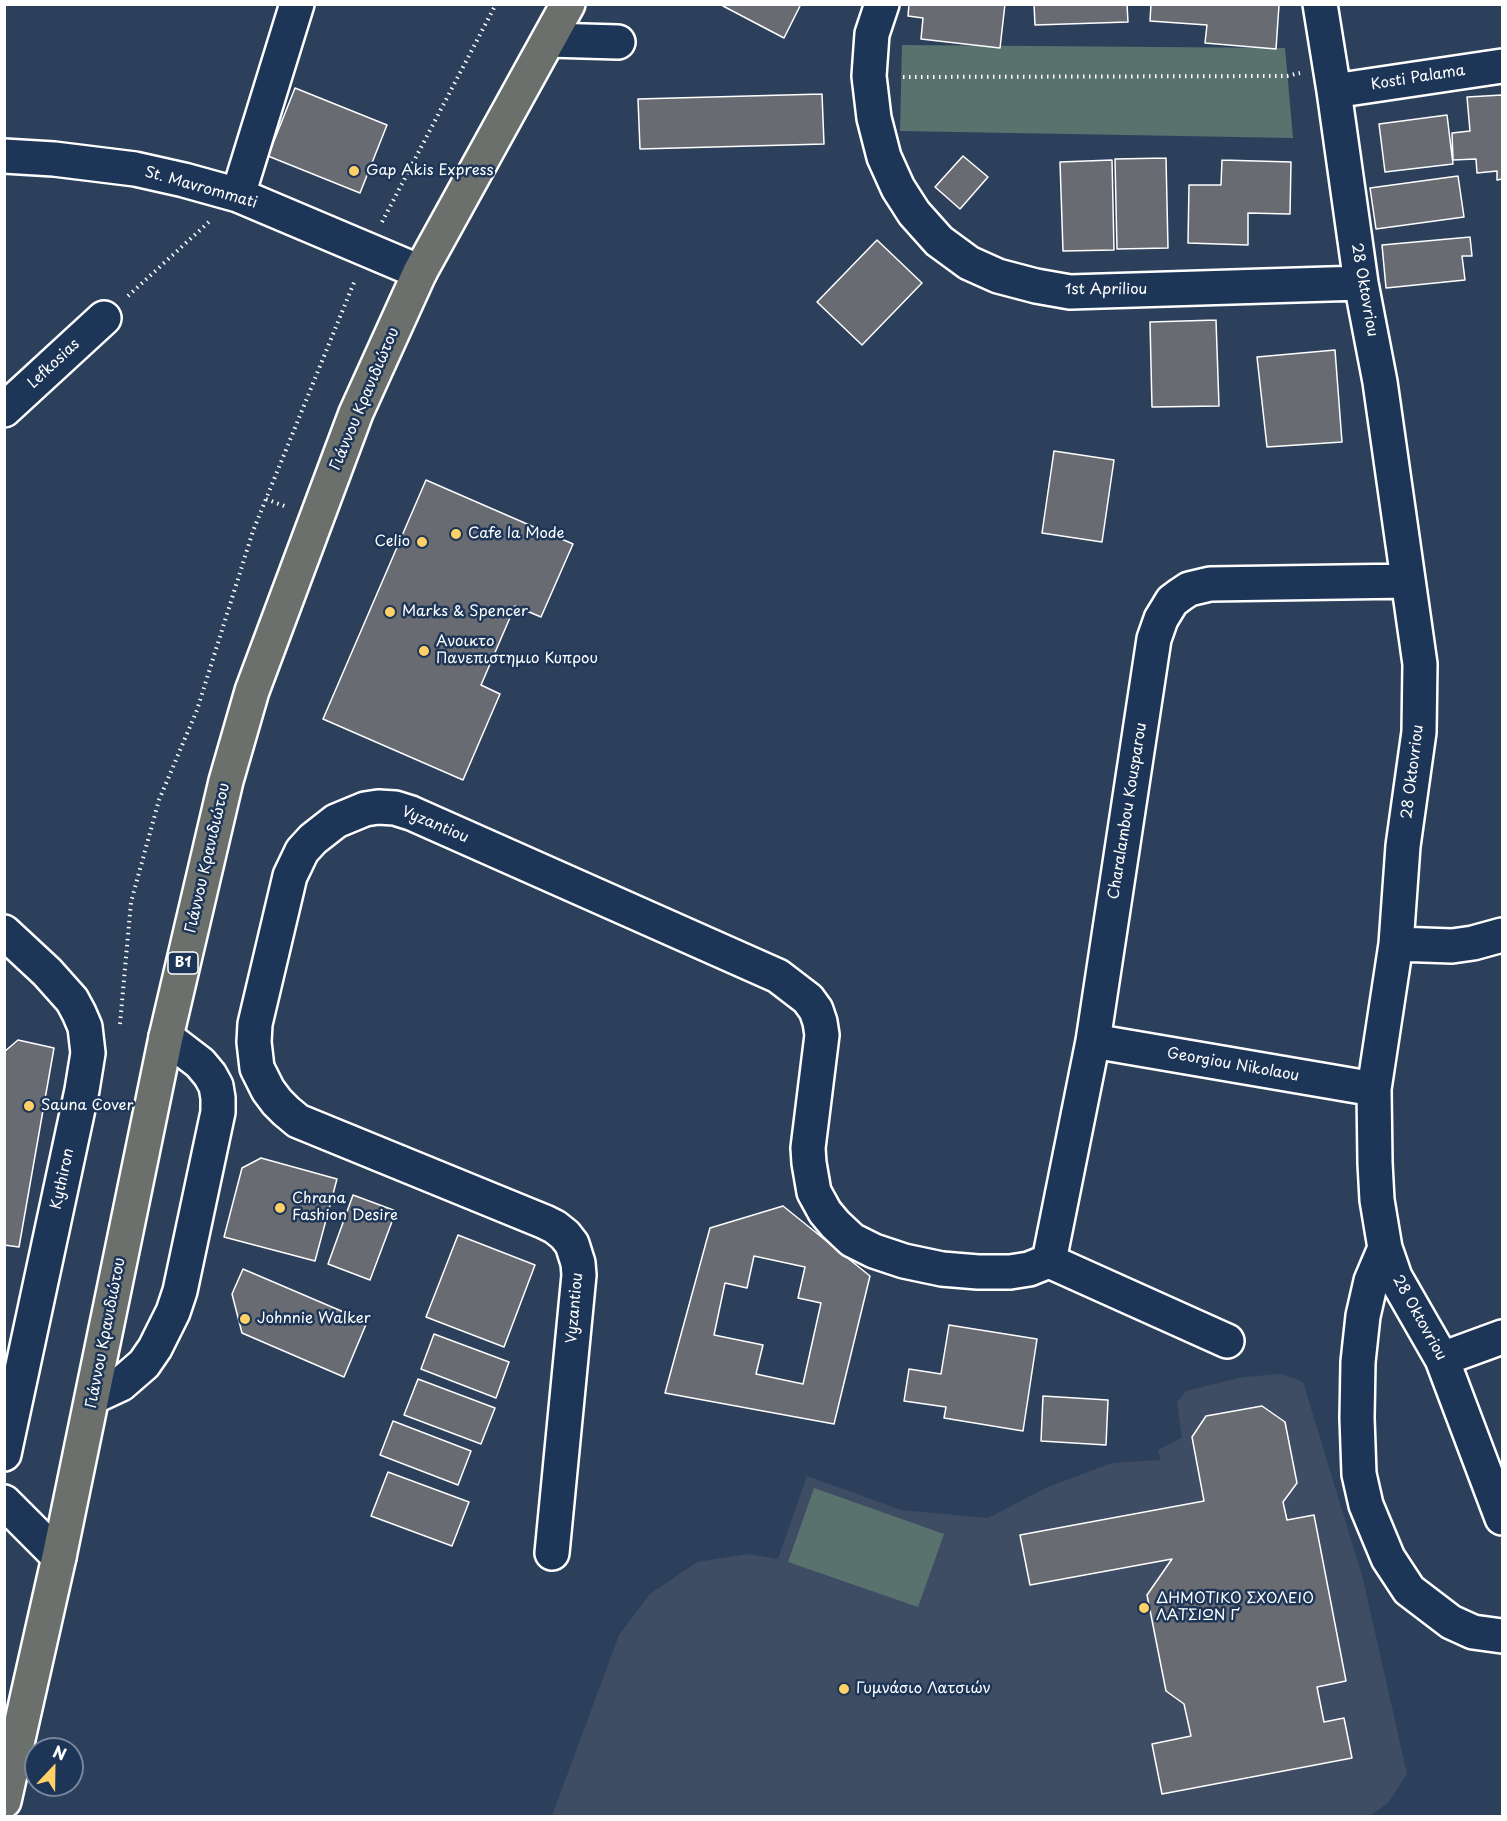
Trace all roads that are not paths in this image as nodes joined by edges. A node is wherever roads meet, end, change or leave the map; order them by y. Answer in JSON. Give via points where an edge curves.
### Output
{"nodes":[{"id":1,"x":297,"y":4,"type":"edge"},
{"id":2,"x":568,"y":4,"type":"edge"},
{"id":3,"x":882,"y":4,"type":"edge"},
{"id":4,"x":1320,"y":4,"type":"edge"},
{"id":5,"x":549,"y":40,"type":"junction"},
{"id":6,"x":618,"y":42,"type":"dead end"},
{"id":7,"x":1503,"y":66,"type":"edge"},
{"id":8,"x":1332,"y":79,"type":"junction"},
{"id":9,"x":4,"y":156,"type":"edge"},
{"id":10,"x":238,"y":195,"type":"junction"},
{"id":11,"x":420,"y":272,"type":"junction"},
{"id":12,"x":1361,"y":283,"type":"junction"},
{"id":13,"x":105,"y":318,"type":"road end"},
{"id":14,"x":4,"y":410,"type":"edge"},
{"id":15,"x":1408,"y":581,"type":"junction"},
{"id":16,"x":4,"y":932,"type":"edge"},
{"id":17,"x":1503,"y":934,"type":"edge"},
{"id":18,"x":1396,"y":944,"type":"junction"},
{"id":19,"x":166,"y":1037,"type":"junction"},
{"id":20,"x":1093,"y":1041,"type":"junction"},
{"id":21,"x":1374,"y":1089,"type":"junction"},
{"id":22,"x":1385,"y":1248,"type":"junction"},
{"id":23,"x":1049,"y":1261,"type":"junction"},
{"id":24,"x":1503,"y":1337,"type":"edge"},
{"id":25,"x":1227,"y":1341,"type":"dead end"},
{"id":26,"x":1442,"y":1359,"type":"junction"},
{"id":27,"x":93,"y":1397,"type":"junction"},
{"id":28,"x":5,"y":1446,"type":"edge"},
{"id":29,"x":4,"y":1502,"type":"edge"},
{"id":30,"x":1503,"y":1518,"type":"edge"},
{"id":31,"x":552,"y":1553,"type":"dead end"},
{"id":32,"x":59,"y":1557,"type":"junction"},
{"id":33,"x":1503,"y":1636,"type":"edge"},
{"id":34,"x":4,"y":1801,"type":"edge"}],
"edges":[{"from":1,"to":10,"type":"street"},
{"from":2,"to":5,"type":"main road","number":"B1"},
{"from":3,"to":12,"type":"street","name":"1st Apriliou","via":[[872,34],[869,76],[878,137],[890,172],[914,213],[939,241],[969,262],[998,276],[1070,292]]},
{"from":4,"to":8,"type":"street","name":"28 Oktovriou"},
{"from":5,"to":6,"type":"street"},
{"from":5,"to":11,"type":"main road","number":"B1"},
{"from":7,"to":8,"type":"street","name":"Kosti Palama"},
{"from":8,"to":12,"type":"street","name":"28 Oktovriou"},
{"from":9,"to":10,"type":"street","name":"St. Mavrommati","via":[[135,169]]},
{"from":10,"to":11,"type":"street","name":"St. Mavrommati"},
{"from":11,"to":19,"type":"main road","name":"Γιάννου Κρανιδιώτου","number":"B1","via":[[356,413],[252,691],[226,781]]},
{"from":12,"to":15,"type":"street","name":"28 Oktovriou","via":[[1380,382]]},
{"from":13,"to":14,"type":"street","name":"Lefkosias"},
{"from":15,"to":18,"type":"street","name":"28 Oktovriou","via":[[1420,664],[1420,705]]},
{"from":15,"to":20,"type":"street","name":"Charalambou Kousparou","via":[[1210,584],[1189,589],[1166,609],[1154,639]]},
{"from":16,"to":28,"type":"street","name":"Kythiron","via":[[72,1000],[85,1027],[88,1053]]},
{"from":17,"to":18,"type":"street","via":[[1452,946]]},
{"from":18,"to":21,"type":"street","name":"28 Oktovriou"},
{"from":19,"to":27,"type":"main road","name":"Γιάννου Κρανιδιώτου","number":"B1"},
{"from":19,"to":27,"type":"street","via":[[210,1075],[216,1086],[218,1112],[173,1312],[144,1364],[121,1384]]},
{"from":20,"to":21,"type":"street","name":"Georgiou Nikolaou"},
{"from":20,"to":23,"type":"street","name":"Charalambou Kousparou"},
{"from":21,"to":22,"type":"street","name":"28 Oktovriou","via":[[1377,1200]]},
{"from":22,"to":26,"type":"street","name":"28 Oktovriou","via":[[1395,1277]]},
{"from":22,"to":33,"type":"street","via":[[1371,1281],[1358,1362],[1359,1474],[1366,1505],[1388,1558],[1409,1590],[1458,1625],[1473,1632]]},
{"from":23,"to":25,"type":"street"},
{"from":23,"to":31,"type":"street","name":"Vyzantiou","via":[[1010,1272],[942,1269],[874,1251],[852,1240],[835,1224],[814,1192],[809,1163],[822,1035],[820,1022],[808,999],[778,976],[411,813],[395,808],[365,808],[336,821],[302,851],[290,876],[255,1024],[257,1068],[277,1102],[298,1121],[545,1222],[561,1231],[572,1244],[579,1275]]},
{"from":24,"to":26,"type":"street"},
{"from":26,"to":30,"type":"street","name":"28 Oktovriou"},
{"from":27,"to":32,"type":"main road","name":"Γιάννου Κρανιδιώτου","number":"B1"},
{"from":29,"to":32,"type":"street"},
{"from":32,"to":34,"type":"main road","name":"Γιάννου Κρανιδιώτου","number":"B1"}]}
